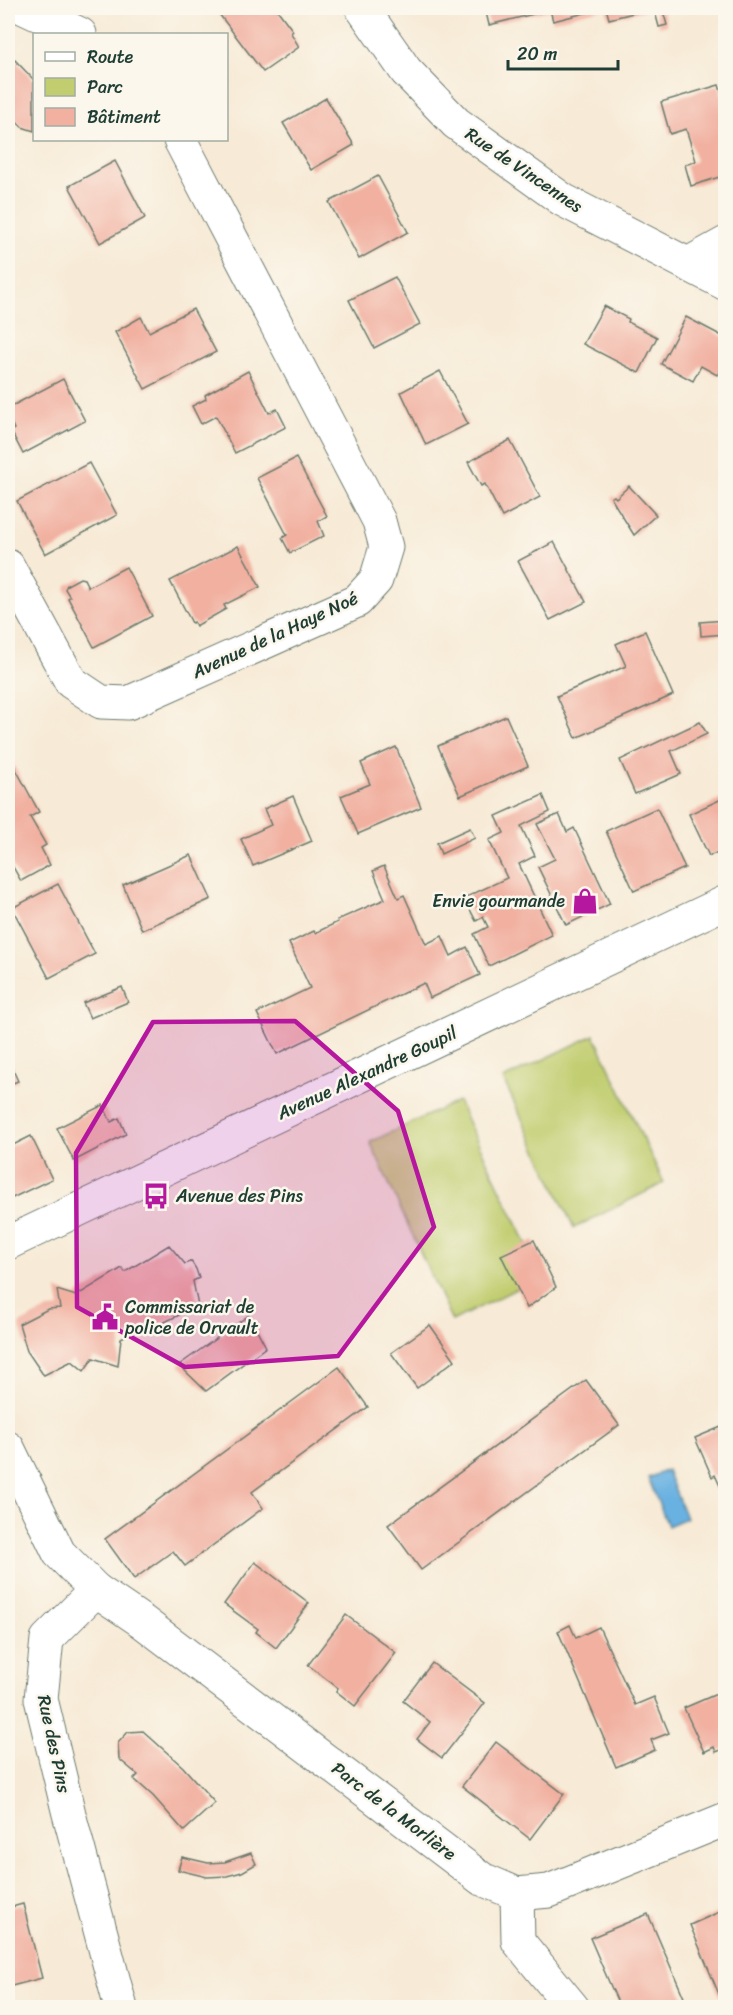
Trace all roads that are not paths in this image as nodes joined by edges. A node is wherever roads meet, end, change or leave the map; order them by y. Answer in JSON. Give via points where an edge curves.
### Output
{"nodes":[{"id":1,"x":24,"y":8,"type":"edge"},
{"id":2,"x":362,"y":8,"type":"edge"},
{"id":3,"x":78,"y":33,"type":"edge"},
{"id":4,"x":181,"y":141,"type":"edge"},
{"id":5,"x":726,"y":243,"type":"edge"},
{"id":6,"x":688,"y":264,"type":"junction"},
{"id":7,"x":726,"y":284,"type":"edge"},
{"id":8,"x":8,"y":567,"type":"edge"},
{"id":9,"x":726,"y":902,"type":"edge"},
{"id":10,"x":8,"y":1243,"type":"edge"},
{"id":11,"x":8,"y":1448,"type":"edge"},
{"id":12,"x":96,"y":1590,"type":"junction"},
{"id":13,"x":726,"y":1819,"type":"edge"},
{"id":14,"x":517,"y":1894,"type":"junction"},
{"id":15,"x":121,"y":2007,"type":"edge"},
{"id":16,"x":573,"y":2007,"type":"edge"}],
"edges":[{"from":1,"to":3,"type":"street"},
{"from":2,"to":6,"type":"street","name":"Rue de Vincennes","via":[[406,70],[456,123],[563,200]]},
{"from":4,"to":8,"type":"street","name":"Avenue de la Haye Noé","via":[[379,521],[386,547],[376,580],[357,601],[128,703],[101,702],[71,682]]},
{"from":5,"to":6,"type":"street"},
{"from":6,"to":7,"type":"street","name":"Rue de Vincennes"},
{"from":9,"to":10,"type":"street","name":"Avenue Alexandre Goupil"},
{"from":11,"to":12,"type":"street","via":[[59,1553]]},
{"from":12,"to":14,"type":"street","name":"Parc de la Morlière","via":[[482,1879]]},
{"from":12,"to":15,"type":"street","name":"Rue des Pins","via":[[46,1638],[41,1699]]},
{"from":13,"to":14,"type":"street","name":"Parc de la Morlière","via":[[549,1891]]},
{"from":14,"to":16,"type":"street","via":[[518,1941]]}]}
